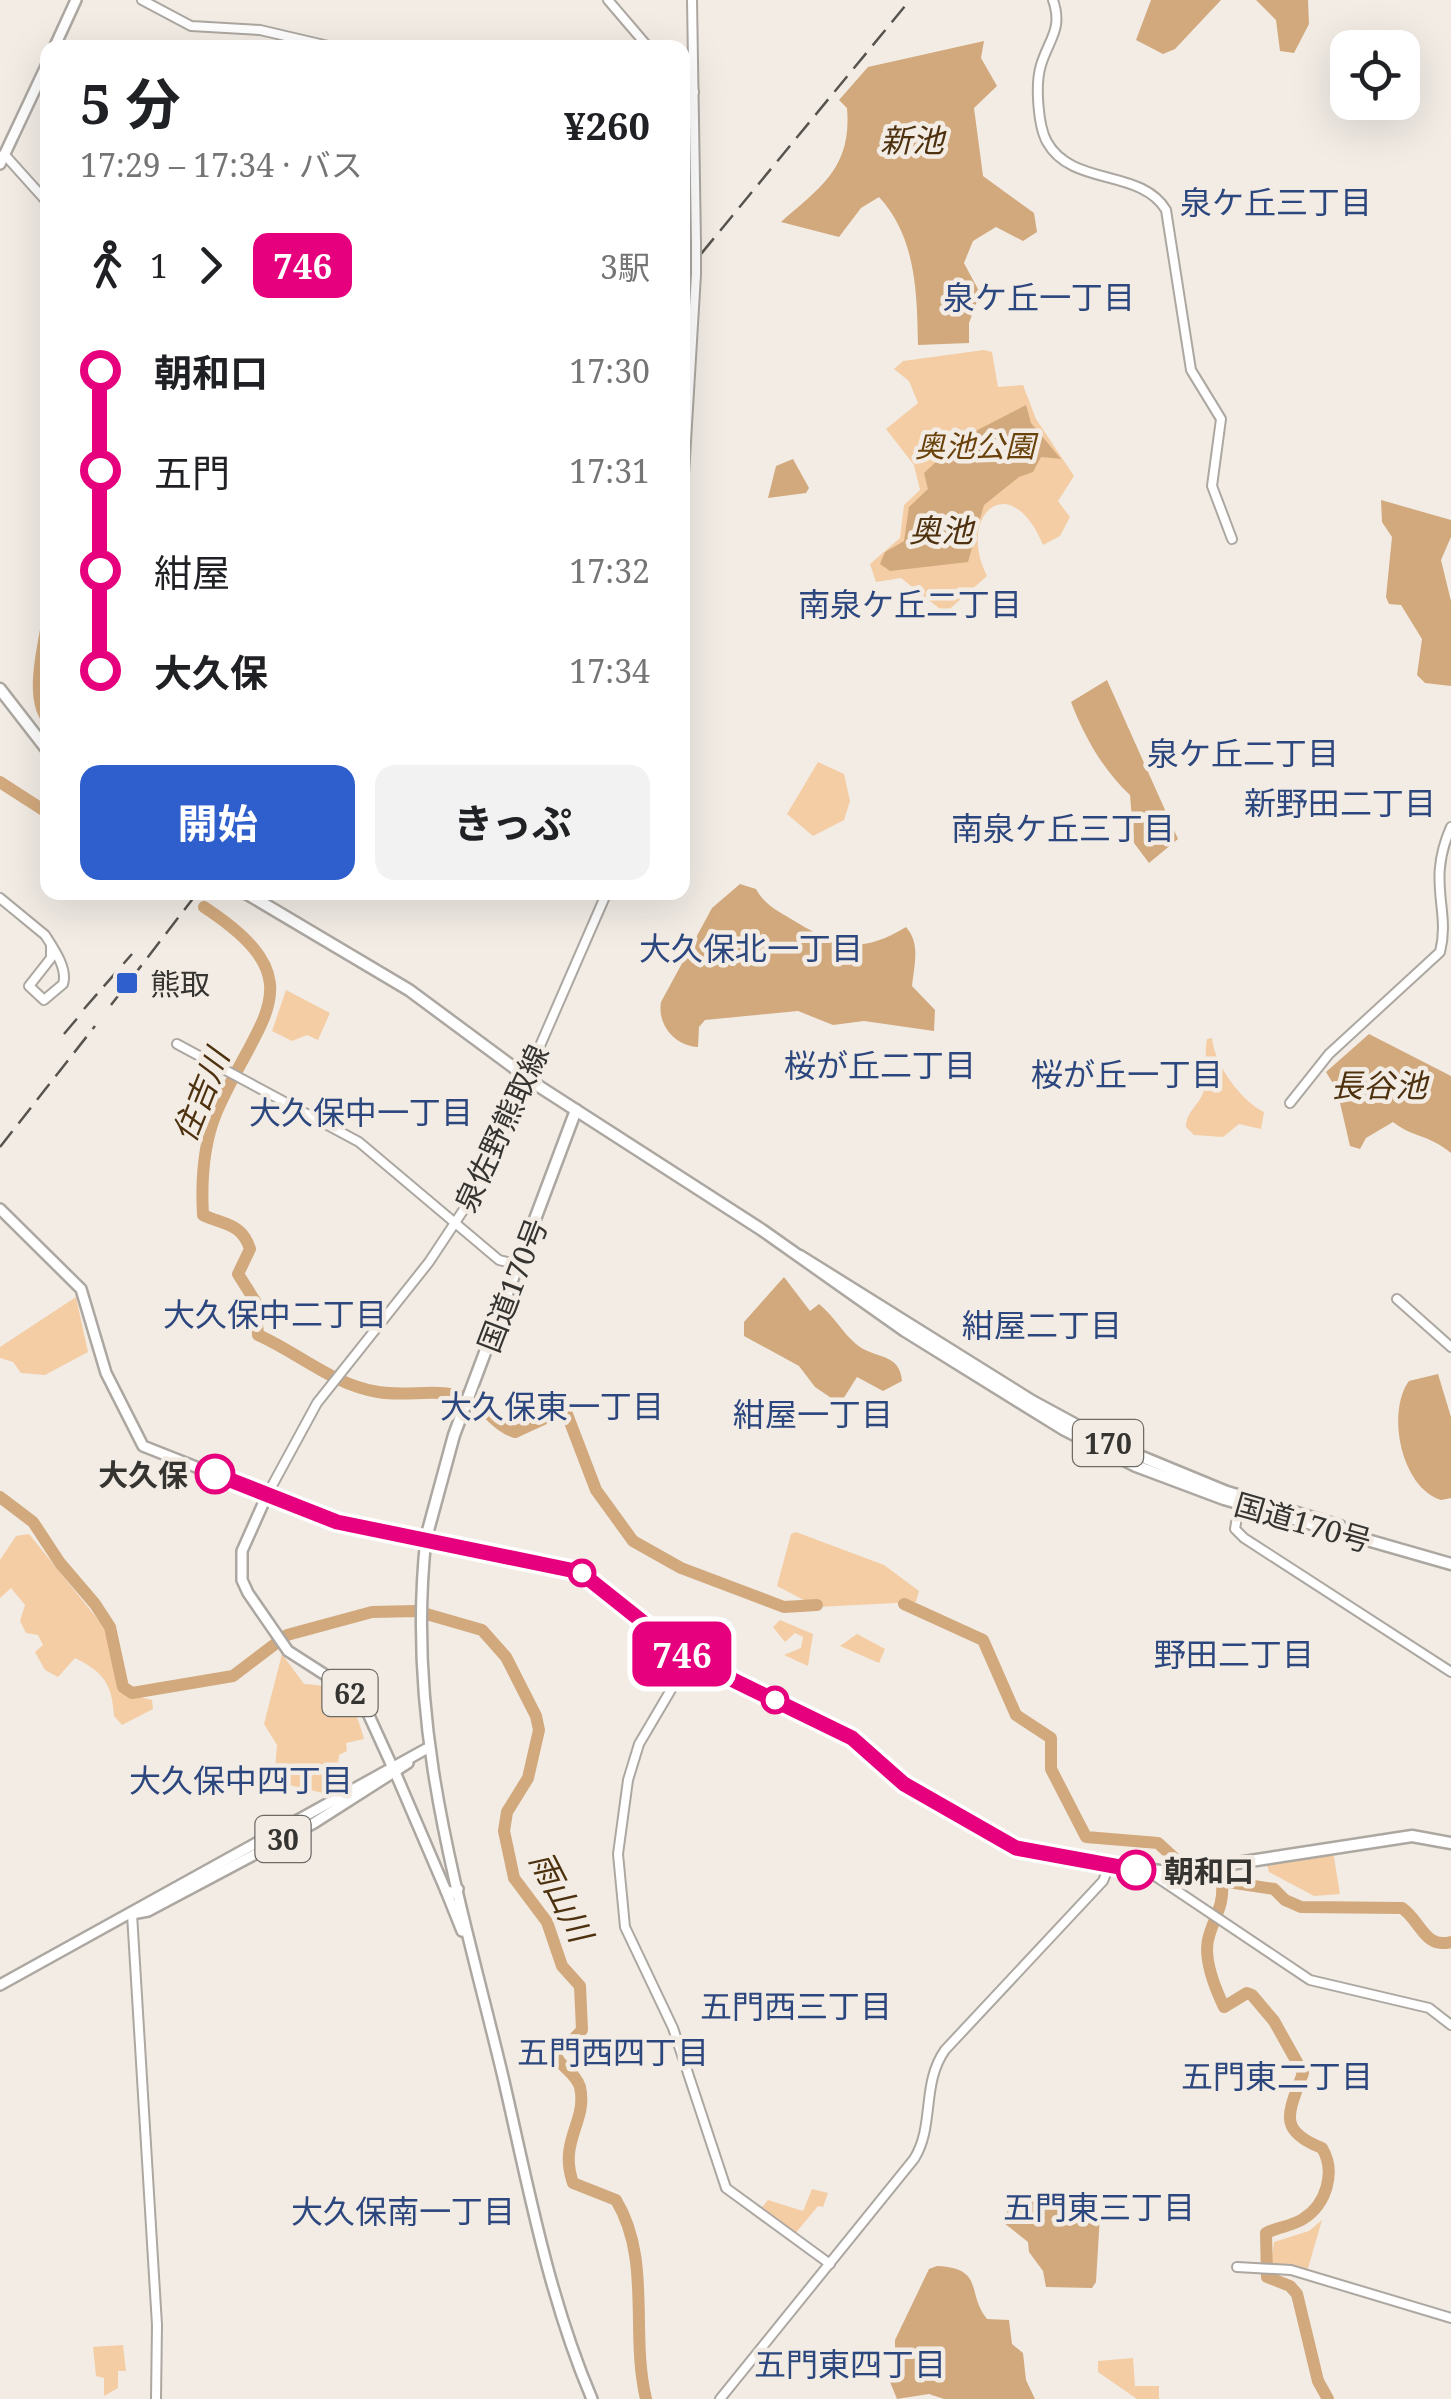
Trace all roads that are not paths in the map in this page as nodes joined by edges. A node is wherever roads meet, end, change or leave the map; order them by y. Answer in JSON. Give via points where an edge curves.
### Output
{"nodes":[{"id":1,"x":76,"y":0,"type":"edge"},
{"id":2,"x":142,"y":0,"type":"edge"},
{"id":3,"x":608,"y":0,"type":"edge"},
{"id":4,"x":692,"y":0,"type":"edge"},
{"id":5,"x":1053,"y":0,"type":"edge"},
{"id":6,"x":58,"y":40,"type":"edge"},
{"id":7,"x":303,"y":40,"type":"edge"},
{"id":8,"x":642,"y":40,"type":"edge"},
{"id":9,"x":40,"y":79,"type":"edge"},
{"id":10,"x":690,"y":89,"type":"edge"},
{"id":11,"x":694,"y":92,"type":"junction"},
{"id":12,"x":2,"y":159,"type":"edge"},
{"id":13,"x":40,"y":195,"type":"edge"},
{"id":14,"x":690,"y":374,"type":"edge"},
{"id":15,"x":1232,"y":540,"type":"dead end"},
{"id":16,"x":0,"y":689,"type":"edge"},
{"id":17,"x":40,"y":740,"type":"edge"},
{"id":18,"x":1451,"y":827,"type":"edge"},
{"id":19,"x":0,"y":898,"type":"edge"},
{"id":20,"x":257,"y":900,"type":"edge"},
{"id":21,"x":603,"y":900,"type":"edge"},
{"id":22,"x":51,"y":946,"type":"junction"},
{"id":23,"x":177,"y":1044,"type":"dead end"},
{"id":24,"x":528,"y":1076,"type":"junction"},
{"id":25,"x":1290,"y":1103,"type":"dead end"},
{"id":26,"x":576,"y":1110,"type":"junction"},
{"id":27,"x":0,"y":1208,"type":"edge"},
{"id":28,"x":456,"y":1224,"type":"junction"},
{"id":29,"x":799,"y":1256,"type":"junction"},
{"id":30,"x":519,"y":1264,"type":"junction"},
{"id":31,"x":1397,"y":1299,"type":"dead end"},
{"id":32,"x":1451,"y":1348,"type":"edge"},
{"id":33,"x":267,"y":1495,"type":"junction"},
{"id":34,"x":1239,"y":1504,"type":"junction"},
{"id":35,"x":426,"y":1538,"type":"junction"},
{"id":36,"x":1451,"y":1561,"type":"edge"},
{"id":37,"x":681,"y":1654,"type":"junction"},
{"id":38,"x":1451,"y":1672,"type":"edge"},
{"id":39,"x":426,"y":1749,"type":"junction"},
{"id":40,"x":394,"y":1769,"type":"junction"},
{"id":41,"x":1451,"y":1843,"type":"edge"},
{"id":42,"x":1109,"y":1866,"type":"junction"},
{"id":43,"x":1150,"y":1872,"type":"junction"},
{"id":44,"x":458,"y":1888,"type":"junction"},
{"id":45,"x":446,"y":1891,"type":"junction"},
{"id":46,"x":132,"y":1914,"type":"junction"},
{"id":47,"x":474,"y":1962,"type":"junction"},
{"id":48,"x":0,"y":1984,"type":"edge"},
{"id":49,"x":1451,"y":2025,"type":"edge"},
{"id":50,"x":830,"y":2264,"type":"junction"},
{"id":51,"x":1237,"y":2267,"type":"dead end"},
{"id":52,"x":1451,"y":2318,"type":"edge"},
{"id":53,"x":156,"y":2399,"type":"edge"},
{"id":54,"x":592,"y":2399,"type":"edge"},
{"id":55,"x":720,"y":2399,"type":"edge"}],
"edges":[{"from":1,"to":6,"type":"main road"},
{"from":2,"to":7,"type":"street","via":[[190,26]]},
{"from":3,"to":8,"type":"street"},
{"from":4,"to":11,"type":"street"},
{"from":5,"to":15,"type":"street","via":[[1060,22],[1038,78],[1044,137],[1071,167],[1142,190],[1166,210],[1191,370],[1221,419],[1212,486]]},
{"from":9,"to":12,"type":"main road"},
{"from":10,"to":11,"type":"street"},
{"from":11,"to":14,"type":"street","bridge":true},
{"from":12,"to":13,"type":"street"},
{"from":16,"to":17,"type":"highway"},
{"from":18,"to":25,"type":"street","via":[[1438,868],[1440,952],[1329,1054]]},
{"from":19,"to":22,"type":"street"},
{"from":20,"to":24,"type":"highway","name":"国道170号","number":"170","via":[[409,990]]},
{"from":21,"to":24,"type":"street","name":"泉佐野熊取線"},
{"from":22,"to":22,"type":"street","via":[[65,975],[44,1000],[29,986],[51,958]]},
{"from":23,"to":28,"type":"street","via":[[358,1142]]},
{"from":24,"to":26,"type":"highway","name":"国道170号","number":"170"},
{"from":24,"to":28,"type":"street","name":"泉佐野熊取線"},
{"from":26,"to":29,"type":"highway","name":"国道170号","number":"170"},
{"from":26,"to":30,"type":"highway","name":"国道170号"},
{"from":27,"to":33,"type":"main road","via":[[81,1289],[106,1373],[143,1446]]},
{"from":28,"to":30,"type":"street","via":[[499,1260]]},
{"from":28,"to":33,"type":"street","name":"泉佐野熊取線","via":[[332,1382]]},
{"from":29,"to":34,"type":"highway","name":"国道170号","number":"170","via":[[1024,1407],[1136,1466]]},
{"from":29,"to":36,"type":"highway","name":"国道170号","number":"170","via":[[1113,1445],[1227,1492]]},
{"from":30,"to":35,"type":"highway","name":"国道170号","via":[[465,1406]]},
{"from":31,"to":32,"type":"street"},
{"from":33,"to":35,"type":"main road","via":[[337,1522]]},
{"from":33,"to":40,"type":"main road","number":"62","via":[[242,1551],[248,1593],[278,1638],[356,1698]]},
{"from":34,"to":36,"type":"highway","name":"国道170号","number":"170"},
{"from":34,"to":38,"type":"street","via":[[1235,1529],[1244,1538]]},
{"from":35,"to":37,"type":"highway","via":[[580,1572]]},
{"from":35,"to":39,"type":"main road","number":"62","via":[[420,1622]]},
{"from":37,"to":42,"type":"highway","via":[[852,1738],[904,1784],[1016,1848]]},
{"from":37,"to":50,"type":"street","via":[[628,1780],[618,1854],[625,1927],[673,2028],[726,2188]]},
{"from":39,"to":40,"type":"main road","number":"30"},
{"from":39,"to":44,"type":"main road","number":"62"},
{"from":40,"to":45,"type":"main road","number":"62"},
{"from":40,"to":46,"type":"main road","number":"30","via":[[314,1823]]},
{"from":41,"to":43,"type":"highway","via":[[1412,1836]]},
{"from":42,"to":43,"type":"highway"},
{"from":42,"to":50,"type":"street","via":[[1103,1881],[937,2062],[919,2152]]},
{"from":43,"to":49,"type":"street","via":[[1310,1980],[1429,2008]]},
{"from":44,"to":45,"type":"main road"},
{"from":44,"to":47,"type":"main road","number":"62"},
{"from":45,"to":47,"type":"main road","number":"62"},
{"from":46,"to":48,"type":"main road","number":"30"},
{"from":46,"to":53,"type":"street"},
{"from":47,"to":54,"type":"main road","number":"62","via":[[556,2300]]},
{"from":50,"to":55,"type":"street"},
{"from":51,"to":52,"type":"street","via":[[1291,2270]]}]}
